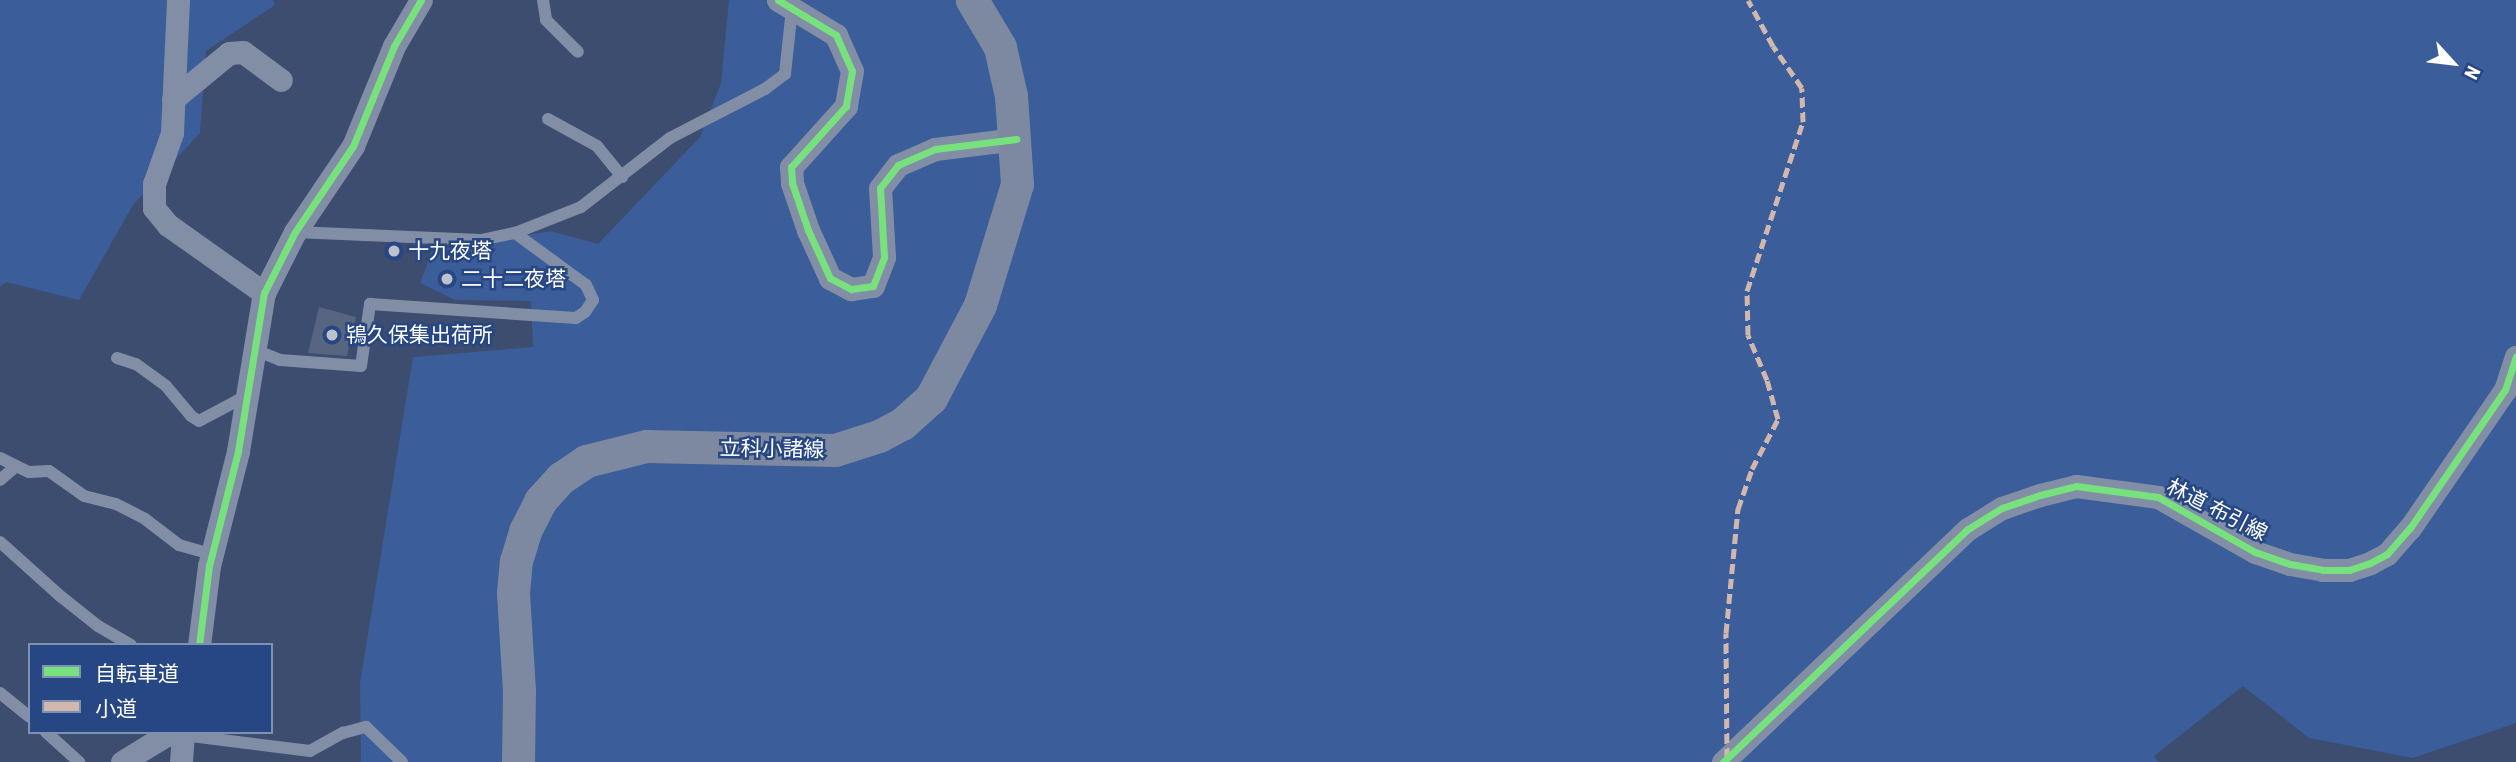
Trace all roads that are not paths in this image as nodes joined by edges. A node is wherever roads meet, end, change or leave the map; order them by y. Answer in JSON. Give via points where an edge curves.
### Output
{"nodes":[{"id":1,"x":178,"y":0,"type":"edge"},
{"id":2,"x":421,"y":0,"type":"edge"},
{"id":3,"x":543,"y":0,"type":"edge"},
{"id":4,"x":972,"y":0,"type":"edge"},
{"id":5,"x":785,"y":4,"type":"edge"},
{"id":6,"x":578,"y":52,"type":"dead end"},
{"id":7,"x":281,"y":80,"type":"dead end"},
{"id":8,"x":173,"y":99,"type":"junction"},
{"id":9,"x":548,"y":119,"type":"dead end"},
{"id":10,"x":1016,"y":139,"type":"junction"},
{"id":11,"x":622,"y":177,"type":"junction"},
{"id":12,"x":295,"y":232,"type":"junction"},
{"id":13,"x":515,"y":233,"type":"junction"},
{"id":14,"x":264,"y":293,"type":"junction"},
{"id":15,"x":253,"y":349,"type":"junction"},
{"id":16,"x":2516,"y":357,"type":"edge"},
{"id":17,"x":117,"y":358,"type":"dead end"},
{"id":18,"x":246,"y":396,"type":"junction"},
{"id":19,"x":0,"y":457,"type":"edge"},
{"id":20,"x":15,"y":467,"type":"junction"},
{"id":21,"x":0,"y":480,"type":"edge"},
{"id":22,"x":0,"y":542,"type":"edge"},
{"id":23,"x":211,"y":554,"type":"junction"},
{"id":24,"x":128,"y":643,"type":"edge"},
{"id":25,"x":200,"y":643,"type":"edge"},
{"id":26,"x":0,"y":692,"type":"edge"},
{"id":27,"x":28,"y":715,"type":"edge"},
{"id":28,"x":48,"y":734,"type":"edge"},
{"id":29,"x":183,"y":734,"type":"edge"},
{"id":30,"x":79,"y":762,"type":"edge"},
{"id":31,"x":122,"y":762,"type":"edge"},
{"id":32,"x":181,"y":762,"type":"edge"},
{"id":33,"x":402,"y":762,"type":"edge"},
{"id":34,"x":518,"y":762,"type":"edge"},
{"id":35,"x":1723,"y":762,"type":"edge"}],
"edges":[{"from":1,"to":8,"type":"street"},
{"from":2,"to":12,"type":"street","via":[[394,46],[353,146]]},
{"from":3,"to":6,"type":"lane","via":[[546,20]]},
{"from":4,"to":10,"type":"main road","name":"立科小諸線","via":[[999,47]]},
{"from":5,"to":10,"type":"street","via":[[836,35],[852,71],[846,106],[791,167],[808,230],[830,278],[851,289],[873,286],[884,257],[880,188],[898,165],[935,149]]},
{"from":5,"to":11,"type":"lane","via":[[785,74],[670,138]]},
{"from":7,"to":8,"type":"street","via":[[243,52],[229,53]]},
{"from":8,"to":14,"type":"street","via":[[172,132],[154,184],[154,208],[169,225]]},
{"from":9,"to":11,"type":"lane","via":[[597,146]]},
{"from":10,"to":34,"type":"main road","name":"立科小諸線","via":[[1017,184],[979,304],[931,398],[911,417],[879,436],[835,450],[646,446],[614,452],[586,461],[561,478],[540,501],[519,551],[513,593]]},
{"from":11,"to":13,"type":"lane","via":[[581,207]]},
{"from":12,"to":13,"type":"lane","via":[[481,240]]},
{"from":12,"to":14,"type":"street"},
{"from":13,"to":15,"type":"lane","via":[[586,285],[593,300],[585,312],[576,318],[370,304],[360,366],[280,360]]},
{"from":14,"to":15,"type":"street"},
{"from":15,"to":18,"type":"street"},
{"from":16,"to":35,"type":"street","name":"林道 布引線","via":[[2505,390],[2410,528],[2387,554],[2370,563],[2349,570],[2290,564],[2255,552],[2158,497],[2076,486],[2040,495],[2002,508],[1968,529]]},
{"from":17,"to":18,"type":"lane","via":[[136,364],[166,386],[200,421]]},
{"from":18,"to":23,"type":"street","via":[[238,451]]},
{"from":19,"to":20,"type":"lane"},
{"from":20,"to":21,"type":"lane"},
{"from":20,"to":23,"type":"lane","via":[[49,471],[84,496],[116,504],[145,519],[179,545]]},
{"from":22,"to":24,"type":"lane","via":[[58,595]]},
{"from":23,"to":25,"type":"street"},
{"from":26,"to":27,"type":"lane"},
{"from":28,"to":30,"type":"lane"},
{"from":29,"to":31,"type":"street","via":[[166,735]]},
{"from":29,"to":32,"type":"street"},
{"from":29,"to":33,"type":"lane","via":[[310,751],[343,733],[366,727]]}]}
